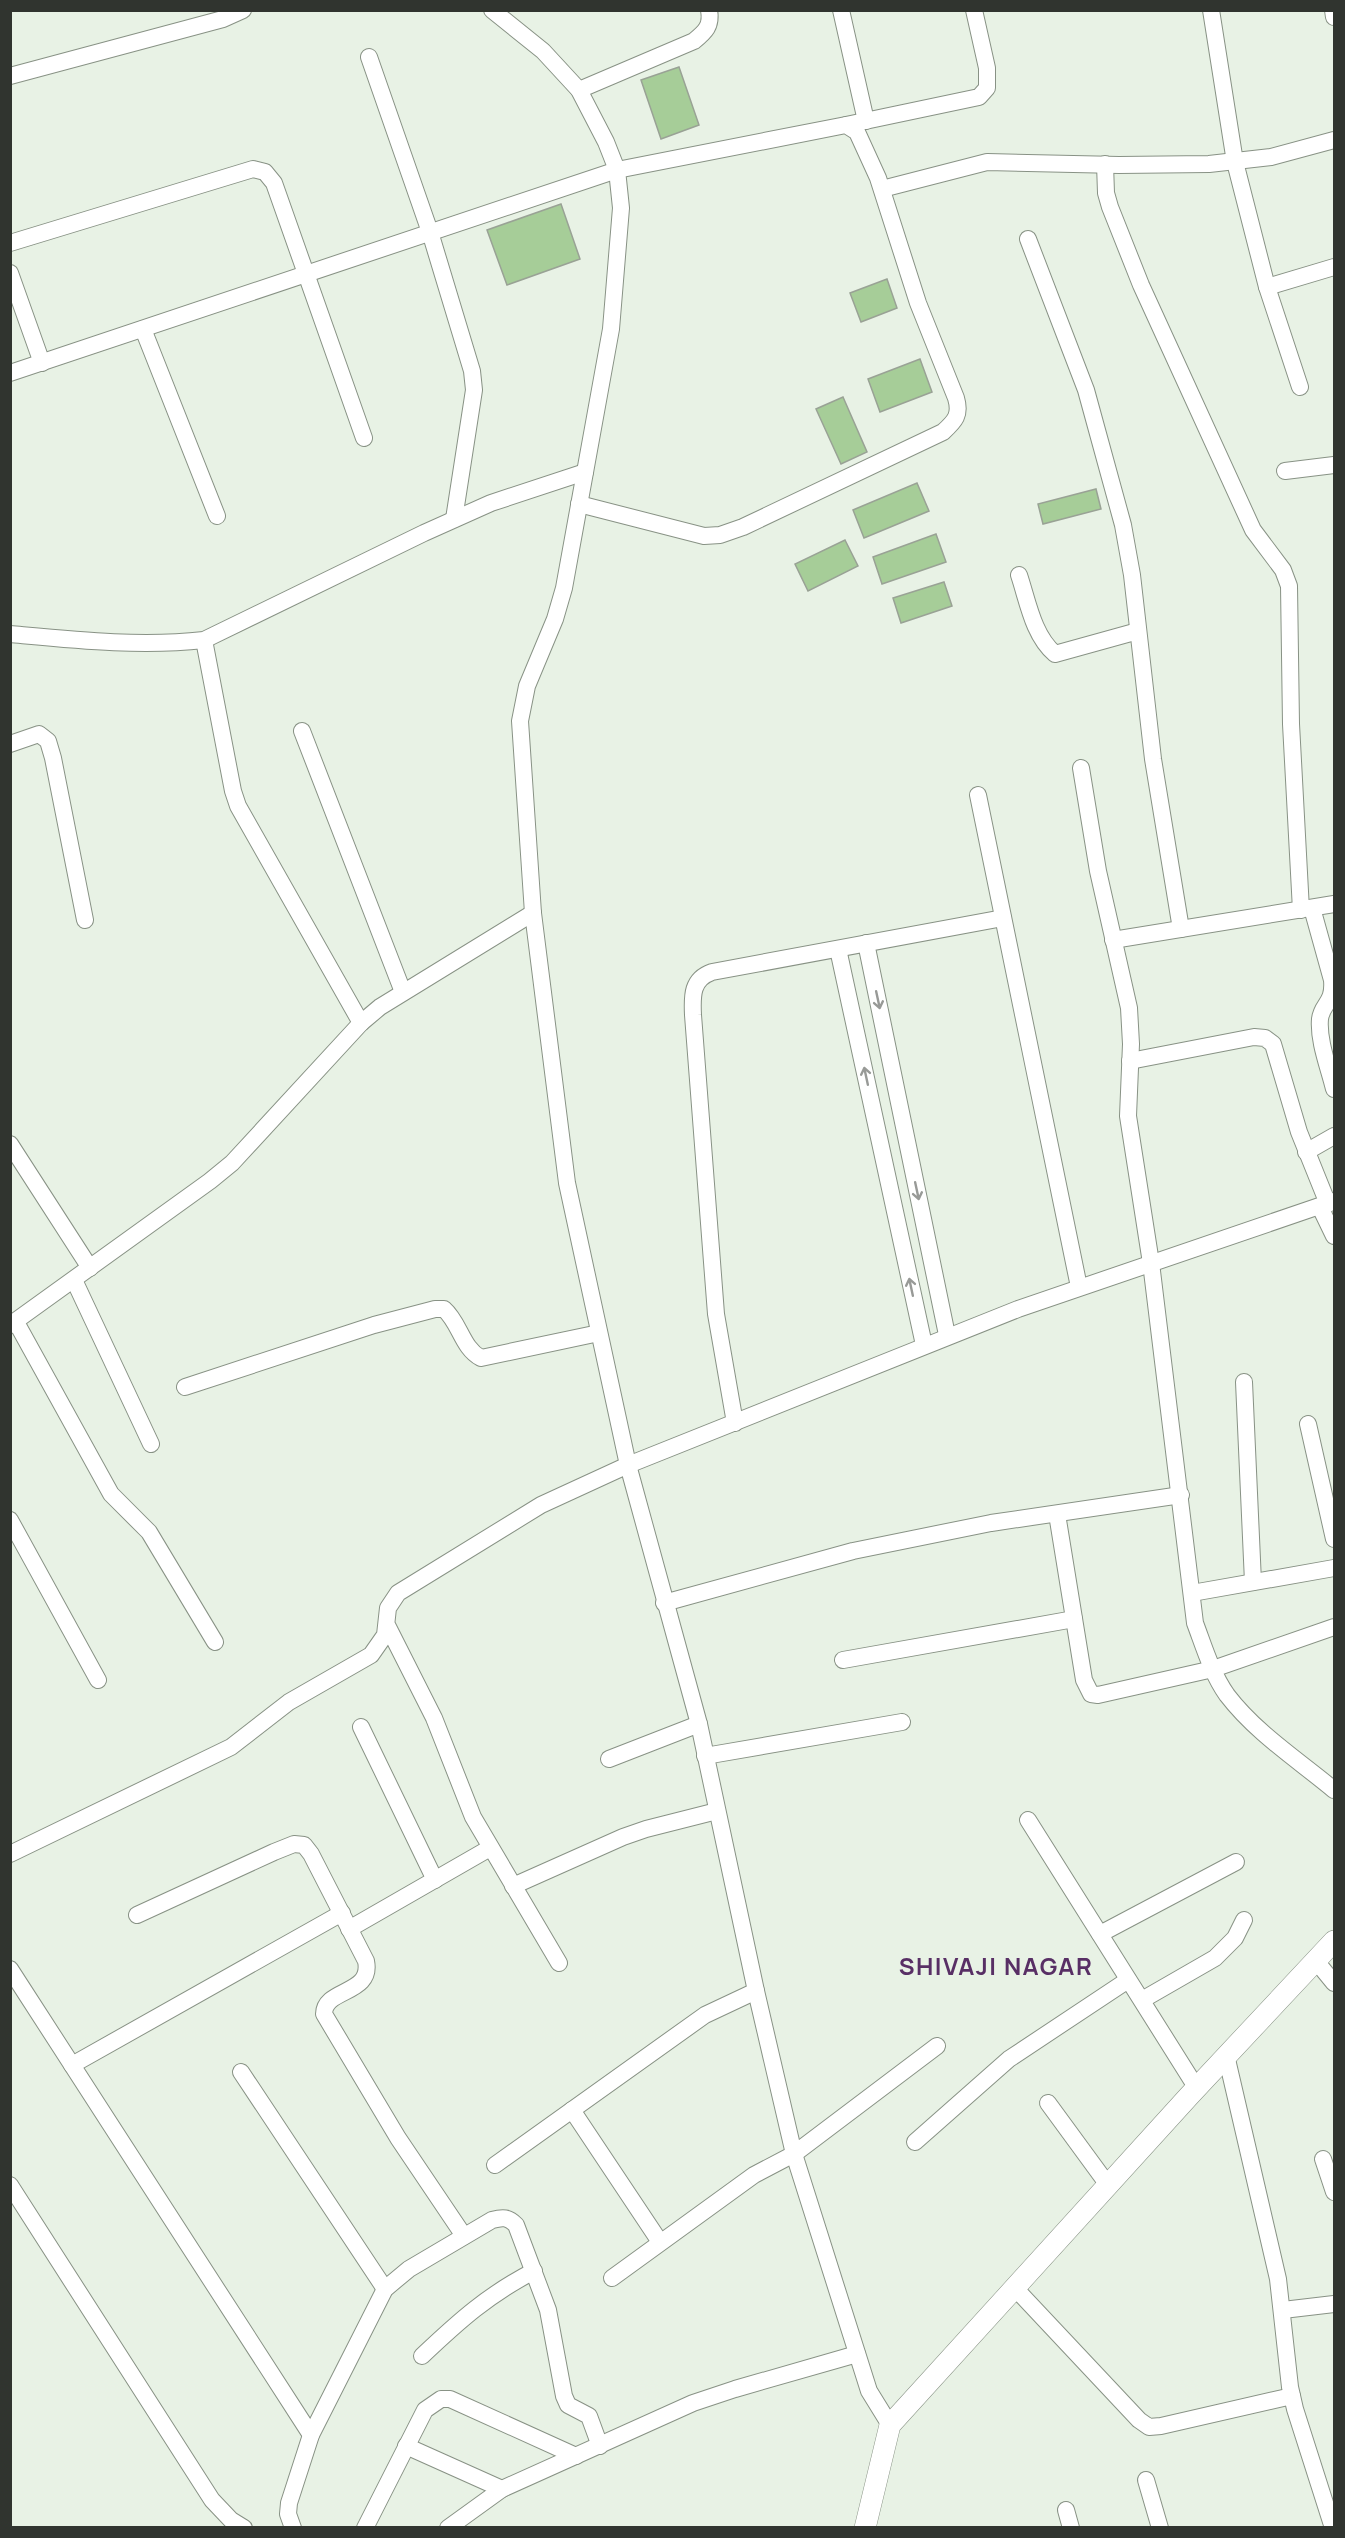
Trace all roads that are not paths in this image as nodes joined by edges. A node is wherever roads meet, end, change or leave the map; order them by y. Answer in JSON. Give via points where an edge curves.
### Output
{"nodes":[{"id":1,"x":243,"y":10,"type":"edge"},
{"id":2,"x":492,"y":10,"type":"edge"},
{"id":3,"x":709,"y":10,"type":"edge"},
{"id":4,"x":842,"y":10,"type":"edge"},
{"id":5,"x":974,"y":10,"type":"edge"},
{"id":6,"x":1211,"y":10,"type":"edge"},
{"id":7,"x":1333,"y":10,"type":"edge"},
{"id":8,"x":1335,"y":17,"type":"edge"},
{"id":9,"x":369,"y":57,"type":"dead end"},
{"id":10,"x":10,"y":76,"type":"edge"},
{"id":11,"x":579,"y":90,"type":"junction"},
{"id":12,"x":866,"y":121,"type":"junction"},
{"id":13,"x":846,"y":125,"type":"junction"},
{"id":14,"x":1335,"y":140,"type":"edge"},
{"id":15,"x":1235,"y":162,"type":"junction"},
{"id":16,"x":1105,"y":164,"type":"junction"},
{"id":17,"x":617,"y":170,"type":"junction"},
{"id":18,"x":882,"y":189,"type":"junction"},
{"id":19,"x":430,"y":232,"type":"junction"},
{"id":20,"x":1029,"y":239,"type":"dead end"},
{"id":21,"x":10,"y":243,"type":"edge"},
{"id":22,"x":1335,"y":267,"type":"edge"},
{"id":23,"x":10,"y":273,"type":"edge"},
{"id":24,"x":306,"y":274,"type":"junction"},
{"id":25,"x":1267,"y":287,"type":"junction"},
{"id":26,"x":143,"y":329,"type":"junction"},
{"id":27,"x":42,"y":363,"type":"junction"},
{"id":28,"x":10,"y":373,"type":"edge"},
{"id":29,"x":1300,"y":387,"type":"dead end"},
{"id":30,"x":364,"y":438,"type":"dead end"},
{"id":31,"x":1335,"y":465,"type":"edge"},
{"id":32,"x":1285,"y":471,"type":"dead end"},
{"id":33,"x":585,"y":472,"type":"junction"},
{"id":34,"x":579,"y":504,"type":"junction"},
{"id":35,"x":217,"y":516,"type":"dead end"},
{"id":36,"x":454,"y":519,"type":"junction"},
{"id":37,"x":1019,"y":575,"type":"dead end"},
{"id":38,"x":1138,"y":630,"type":"junction"},
{"id":39,"x":10,"y":634,"type":"edge"},
{"id":40,"x":204,"y":640,"type":"junction"},
{"id":41,"x":302,"y":731,"type":"dead end"},
{"id":42,"x":10,"y":744,"type":"edge"},
{"id":43,"x":1081,"y":768,"type":"dead end"},
{"id":44,"x":978,"y":795,"type":"dead end"},
{"id":45,"x":1335,"y":904,"type":"edge"},
{"id":46,"x":1307,"y":909,"type":"junction"},
{"id":47,"x":533,"y":913,"type":"junction"},
{"id":48,"x":1003,"y":918,"type":"junction"},
{"id":49,"x":85,"y":920,"type":"dead end"},
{"id":50,"x":1181,"y":929,"type":"junction"},
{"id":51,"x":1113,"y":940,"type":"junction"},
{"id":52,"x":866,"y":943,"type":"junction"},
{"id":53,"x":838,"y":948,"type":"junction"},
{"id":54,"x":403,"y":992,"type":"junction"},
{"id":55,"x":361,"y":1023,"type":"junction"},
{"id":56,"x":1130,"y":1061,"type":"junction"},
{"id":57,"x":1335,"y":1089,"type":"edge"},
{"id":58,"x":898,"y":1100,"type":"junction"},
{"id":59,"x":872,"y":1106,"type":"junction"},
{"id":60,"x":1335,"y":1136,"type":"edge"},
{"id":61,"x":10,"y":1144,"type":"edge"},
{"id":62,"x":1306,"y":1152,"type":"junction"},
{"id":63,"x":1328,"y":1204,"type":"edge"},
{"id":64,"x":1335,"y":1236,"type":"edge"},
{"id":65,"x":1151,"y":1263,"type":"junction"},
{"id":66,"x":90,"y":1268,"type":"junction"},
{"id":67,"x":74,"y":1280,"type":"junction"},
{"id":68,"x":1079,"y":1287,"type":"junction"},
{"id":69,"x":13,"y":1324,"type":"edge"},
{"id":70,"x":599,"y":1333,"type":"junction"},
{"id":71,"x":947,"y":1335,"type":"junction"},
{"id":72,"x":924,"y":1345,"type":"junction"},
{"id":73,"x":1244,"y":1382,"type":"dead end"},
{"id":74,"x":185,"y":1387,"type":"dead end"},
{"id":75,"x":735,"y":1423,"type":"junction"},
{"id":76,"x":1308,"y":1424,"type":"dead end"},
{"id":77,"x":151,"y":1443,"type":"dead end"},
{"id":78,"x":628,"y":1465,"type":"junction"},
{"id":79,"x":1181,"y":1495,"type":"junction"},
{"id":80,"x":1057,"y":1514,"type":"junction"},
{"id":81,"x":10,"y":1520,"type":"edge"},
{"id":82,"x":1335,"y":1539,"type":"edge"},
{"id":83,"x":1335,"y":1568,"type":"edge"},
{"id":84,"x":1253,"y":1582,"type":"junction"},
{"id":85,"x":1192,"y":1593,"type":"junction"},
{"id":86,"x":664,"y":1603,"type":"junction"},
{"id":87,"x":1074,"y":1619,"type":"junction"},
{"id":88,"x":388,"y":1626,"type":"junction"},
{"id":89,"x":1335,"y":1627,"type":"edge"},
{"id":90,"x":215,"y":1642,"type":"dead end"},
{"id":91,"x":843,"y":1660,"type":"dead end"},
{"id":92,"x":1213,"y":1669,"type":"junction"},
{"id":93,"x":98,"y":1680,"type":"dead end"},
{"id":94,"x":902,"y":1722,"type":"dead end"},
{"id":95,"x":699,"y":1724,"type":"junction"},
{"id":96,"x":361,"y":1727,"type":"dead end"},
{"id":97,"x":705,"y":1756,"type":"junction"},
{"id":98,"x":609,"y":1759,"type":"dead end"},
{"id":99,"x":1335,"y":1790,"type":"edge"},
{"id":100,"x":717,"y":1811,"type":"junction"},
{"id":101,"x":1028,"y":1820,"type":"dead end"},
{"id":102,"x":490,"y":1848,"type":"junction"},
{"id":103,"x":10,"y":1854,"type":"edge"},
{"id":104,"x":1236,"y":1862,"type":"dead end"},
{"id":105,"x":435,"y":1880,"type":"junction"},
{"id":106,"x":513,"y":1886,"type":"junction"},
{"id":107,"x":136,"y":1915,"type":"dead end"},
{"id":108,"x":1244,"y":1920,"type":"dead end"},
{"id":109,"x":345,"y":1921,"type":"junction"},
{"id":110,"x":1100,"y":1934,"type":"junction"},
{"id":111,"x":1335,"y":1941,"type":"edge"},
{"id":112,"x":1316,"y":1961,"type":"junction"},
{"id":113,"x":559,"y":1963,"type":"dead end"},
{"id":114,"x":10,"y":1969,"type":"edge"},
{"id":115,"x":1128,"y":1980,"type":"junction"},
{"id":116,"x":1335,"y":1983,"type":"edge"},
{"id":117,"x":756,"y":1991,"type":"junction"},
{"id":118,"x":1142,"y":2000,"type":"junction"},
{"id":119,"x":936,"y":2046,"type":"dead end"},
{"id":120,"x":1226,"y":2055,"type":"junction"},
{"id":121,"x":72,"y":2065,"type":"junction"},
{"id":122,"x":241,"y":2072,"type":"dead end"},
{"id":123,"x":1197,"y":2087,"type":"junction"},
{"id":124,"x":1048,"y":2103,"type":"dead end"},
{"id":125,"x":572,"y":2110,"type":"junction"},
{"id":126,"x":915,"y":2142,"type":"dead end"},
{"id":127,"x":794,"y":2154,"type":"junction"},
{"id":128,"x":1323,"y":2159,"type":"dead end"},
{"id":129,"x":495,"y":2165,"type":"dead end"},
{"id":130,"x":1108,"y":2184,"type":"junction"},
{"id":131,"x":10,"y":2185,"type":"edge"},
{"id":132,"x":1335,"y":2192,"type":"edge"},
{"id":133,"x":464,"y":2236,"type":"junction"},
{"id":134,"x":660,"y":2242,"type":"junction"},
{"id":135,"x":534,"y":2271,"type":"junction"},
{"id":136,"x":612,"y":2278,"type":"dead end"},
{"id":137,"x":1014,"y":2288,"type":"junction"},
{"id":138,"x":385,"y":2289,"type":"junction"},
{"id":139,"x":1335,"y":2304,"type":"edge"},
{"id":140,"x":1283,"y":2310,"type":"junction"},
{"id":141,"x":857,"y":2354,"type":"junction"},
{"id":142,"x":422,"y":2356,"type":"dead end"},
{"id":143,"x":1292,"y":2396,"type":"junction"},
{"id":144,"x":890,"y":2425,"type":"junction"},
{"id":145,"x":311,"y":2435,"type":"junction"},
{"id":146,"x":406,"y":2446,"type":"junction"},
{"id":147,"x":600,"y":2446,"type":"junction"},
{"id":148,"x":576,"y":2456,"type":"junction"},
{"id":149,"x":1146,"y":2480,"type":"dead end"},
{"id":150,"x":502,"y":2489,"type":"junction"},
{"id":151,"x":1066,"y":2510,"type":"dead end"},
{"id":152,"x":244,"y":2528,"type":"edge"},
{"id":153,"x":293,"y":2528,"type":"edge"},
{"id":154,"x":365,"y":2528,"type":"edge"},
{"id":155,"x":448,"y":2528,"type":"edge"},
{"id":156,"x":865,"y":2528,"type":"edge"},
{"id":157,"x":1071,"y":2528,"type":"edge"},
{"id":158,"x":1160,"y":2528,"type":"edge"},
{"id":159,"x":1333,"y":2528,"type":"edge"}],
"edges":[{"from":1,"to":10,"type":"street","via":[[223,19]]},
{"from":2,"to":11,"type":"street","via":[[543,51]]},
{"from":3,"to":11,"type":"street","via":[[706,31],[694,41]]},
{"from":4,"to":12,"type":"street"},
{"from":5,"to":12,"type":"street","via":[[987,68],[987,88],[979,98]]},
{"from":6,"to":15,"type":"street"},
{"from":7,"to":8,"type":"street"},
{"from":9,"to":19,"type":"street"},
{"from":11,"to":17,"type":"street"},
{"from":12,"to":13,"type":"street"},
{"from":13,"to":17,"type":"street"},
{"from":13,"to":18,"type":"street","via":[[857,132]]},
{"from":14,"to":15,"type":"street"},
{"from":15,"to":16,"type":"street"},
{"from":15,"to":25,"type":"street"},
{"from":16,"to":18,"type":"street","via":[[987,162]]},
{"from":16,"to":46,"type":"street","via":[[1110,207],[1141,285],[1253,530],[1283,570],[1289,586],[1291,724]]},
{"from":17,"to":19,"type":"street"},
{"from":17,"to":33,"type":"street","via":[[621,208],[611,329]]},
{"from":18,"to":34,"type":"street","via":[[918,303],[956,398],[959,411],[955,421],[943,432],[720,535],[704,536]]},
{"from":19,"to":24,"type":"street"},
{"from":19,"to":36,"type":"street","via":[[465,343],[474,390]]},
{"from":20,"to":38,"type":"street","via":[[1086,390],[1123,525]]},
{"from":21,"to":24,"type":"street","via":[[253,169],[265,172],[274,183]]},
{"from":22,"to":25,"type":"street"},
{"from":23,"to":27,"type":"street"},
{"from":24,"to":26,"type":"street"},
{"from":24,"to":30,"type":"street"},
{"from":25,"to":29,"type":"street"},
{"from":26,"to":27,"type":"street"},
{"from":26,"to":35,"type":"street"},
{"from":27,"to":28,"type":"street"},
{"from":31,"to":32,"type":"street"},
{"from":33,"to":34,"type":"street"},
{"from":33,"to":36,"type":"street","via":[[491,502]]},
{"from":34,"to":47,"type":"street","via":[[564,588],[527,686],[520,720]]},
{"from":36,"to":40,"type":"street"},
{"from":37,"to":38,"type":"street","via":[[1035,624],[1045,645],[1055,654]]},
{"from":38,"to":50,"type":"street"},
{"from":39,"to":40,"type":"street","via":[[88,642]]},
{"from":40,"to":55,"type":"street","via":[[238,806]]},
{"from":41,"to":54,"type":"street"},
{"from":42,"to":49,"type":"street","via":[[39,734],[48,741]]},
{"from":43,"to":51,"type":"street"},
{"from":44,"to":48,"type":"street"},
{"from":45,"to":46,"type":"street"},
{"from":46,"to":50,"type":"street"},
{"from":46,"to":57,"type":"street","via":[[1332,980],[1333,992],[1320,1018]]},
{"from":47,"to":54,"type":"street"},
{"from":47,"to":70,"type":"street","via":[[567,1183]]},
{"from":48,"to":52,"type":"street"},
{"from":48,"to":68,"type":"street"},
{"from":50,"to":51,"type":"street"},
{"from":51,"to":56,"type":"street","via":[[1129,1008]]},
{"from":52,"to":53,"type":"street"},
{"from":52,"to":58,"type":"street","one_way":true},
{"from":59,"to":53,"type":"street","one_way":true},
{"from":53,"to":75,"type":"street","via":[[712,972],[696,983],[692,995],[716,1314]]},
{"from":54,"to":55,"type":"street"},
{"from":55,"to":66,"type":"street","via":[[232,1162]]},
{"from":56,"to":62,"type":"street","via":[[1265,1038],[1278,1056]]},
{"from":56,"to":65,"type":"street","via":[[1128,1116]]},
{"from":58,"to":59,"type":"street"},
{"from":58,"to":71,"type":"street","one_way":true},
{"from":72,"to":59,"type":"street","one_way":true},
{"from":60,"to":62,"type":"street"},
{"from":61,"to":66,"type":"street"},
{"from":62,"to":63,"type":"street"},
{"from":63,"to":64,"type":"street"},
{"from":63,"to":65,"type":"street"},
{"from":65,"to":68,"type":"street"},
{"from":65,"to":79,"type":"street"},
{"from":66,"to":67,"type":"street"},
{"from":67,"to":69,"type":"street"},
{"from":67,"to":77,"type":"street"},
{"from":68,"to":71,"type":"street"},
{"from":69,"to":90,"type":"street","via":[[111,1494],[149,1532]]},
{"from":70,"to":74,"type":"street","via":[[481,1358],[468,1346],[451,1315],[444,1309],[435,1309]]},
{"from":70,"to":78,"type":"street"},
{"from":71,"to":72,"type":"street"},
{"from":72,"to":75,"type":"street"},
{"from":73,"to":84,"type":"street"},
{"from":75,"to":78,"type":"street"},
{"from":76,"to":82,"type":"street"},
{"from":78,"to":86,"type":"street"},
{"from":78,"to":88,"type":"street","via":[[541,1505],[412,1582],[392,1600]]},
{"from":79,"to":80,"type":"street"},
{"from":79,"to":85,"type":"street"},
{"from":80,"to":86,"type":"street","via":[[853,1551]]},
{"from":80,"to":87,"type":"street"},
{"from":81,"to":93,"type":"street"},
{"from":83,"to":84,"type":"street"},
{"from":84,"to":85,"type":"street"},
{"from":85,"to":92,"type":"street","via":[[1195,1623]]},
{"from":86,"to":95,"type":"street"},
{"from":87,"to":91,"type":"street"},
{"from":87,"to":92,"type":"street","via":[[1084,1680],[1091,1694]]},
{"from":88,"to":102,"type":"street","via":[[434,1718],[473,1817]]},
{"from":88,"to":103,"type":"street","via":[[371,1655],[289,1702],[231,1747]]},
{"from":89,"to":92,"type":"street"},
{"from":92,"to":99,"type":"street","via":[[1226,1694],[1252,1724]]},
{"from":94,"to":97,"type":"street"},
{"from":95,"to":97,"type":"street"},
{"from":95,"to":98,"type":"street"},
{"from":96,"to":105,"type":"street"},
{"from":97,"to":100,"type":"street"},
{"from":100,"to":106,"type":"street","via":[[612,1841]]},
{"from":100,"to":117,"type":"street"},
{"from":101,"to":110,"type":"street"},
{"from":102,"to":105,"type":"street"},
{"from":102,"to":106,"type":"street"},
{"from":104,"to":110,"type":"street"},
{"from":105,"to":109,"type":"street"},
{"from":106,"to":113,"type":"street"},
{"from":107,"to":109,"type":"street","via":[[294,1844],[304,1845],[311,1854]]},
{"from":108,"to":118,"type":"street","via":[[1235,1938],[1215,1958]]},
{"from":109,"to":121,"type":"street"},
{"from":109,"to":133,"type":"street","via":[[366,1961],[365,1978],[328,2002],[324,2014],[398,2138]]},
{"from":110,"to":115,"type":"street"},
{"from":111,"to":112,"type":"street"},
{"from":112,"to":116,"type":"street"},
{"from":112,"to":120,"type":"street"},
{"from":114,"to":121,"type":"street"},
{"from":115,"to":118,"type":"street"},
{"from":115,"to":126,"type":"street","via":[[1009,2059]]},
{"from":117,"to":125,"type":"street","via":[[705,2014]]},
{"from":117,"to":127,"type":"street"},
{"from":118,"to":123,"type":"street"},
{"from":119,"to":127,"type":"street"},
{"from":120,"to":123,"type":"street"},
{"from":120,"to":140,"type":"street"},
{"from":121,"to":145,"type":"street"},
{"from":122,"to":138,"type":"street"},
{"from":123,"to":130,"type":"street"},
{"from":124,"to":130,"type":"street"},
{"from":125,"to":129,"type":"street"},
{"from":125,"to":134,"type":"street"},
{"from":127,"to":134,"type":"street","via":[[754,2175]]},
{"from":127,"to":141,"type":"street"},
{"from":128,"to":132,"type":"street"},
{"from":130,"to":137,"type":"street"},
{"from":131,"to":152,"type":"street","via":[[212,2500]]},
{"from":133,"to":135,"type":"street","via":[[492,2220],[510,2219]]},
{"from":133,"to":138,"type":"street","via":[[409,2269]]},
{"from":134,"to":136,"type":"street"},
{"from":135,"to":142,"type":"street","via":[[468,2312]]},
{"from":135,"to":147,"type":"street","via":[[548,2310],[564,2396],[568,2405],[589,2416]]},
{"from":137,"to":143,"type":"street","via":[[1149,2427]]},
{"from":137,"to":144,"type":"street"},
{"from":138,"to":145,"type":"street"},
{"from":139,"to":140,"type":"street"},
{"from":140,"to":143,"type":"street"},
{"from":141,"to":144,"type":"street","via":[[869,2391]]},
{"from":141,"to":147,"type":"street","via":[[693,2403]]},
{"from":143,"to":159,"type":"street","via":[[1300,2432]]},
{"from":144,"to":156,"type":"street"},
{"from":145,"to":153,"type":"street","via":[[289,2503]]},
{"from":146,"to":148,"type":"street","via":[[424,2410],[441,2399],[450,2399]]},
{"from":146,"to":150,"type":"street"},
{"from":146,"to":154,"type":"street"},
{"from":147,"to":148,"type":"street"},
{"from":148,"to":150,"type":"street"},
{"from":149,"to":158,"type":"street"},
{"from":150,"to":155,"type":"street"},
{"from":151,"to":157,"type":"street"}]}
